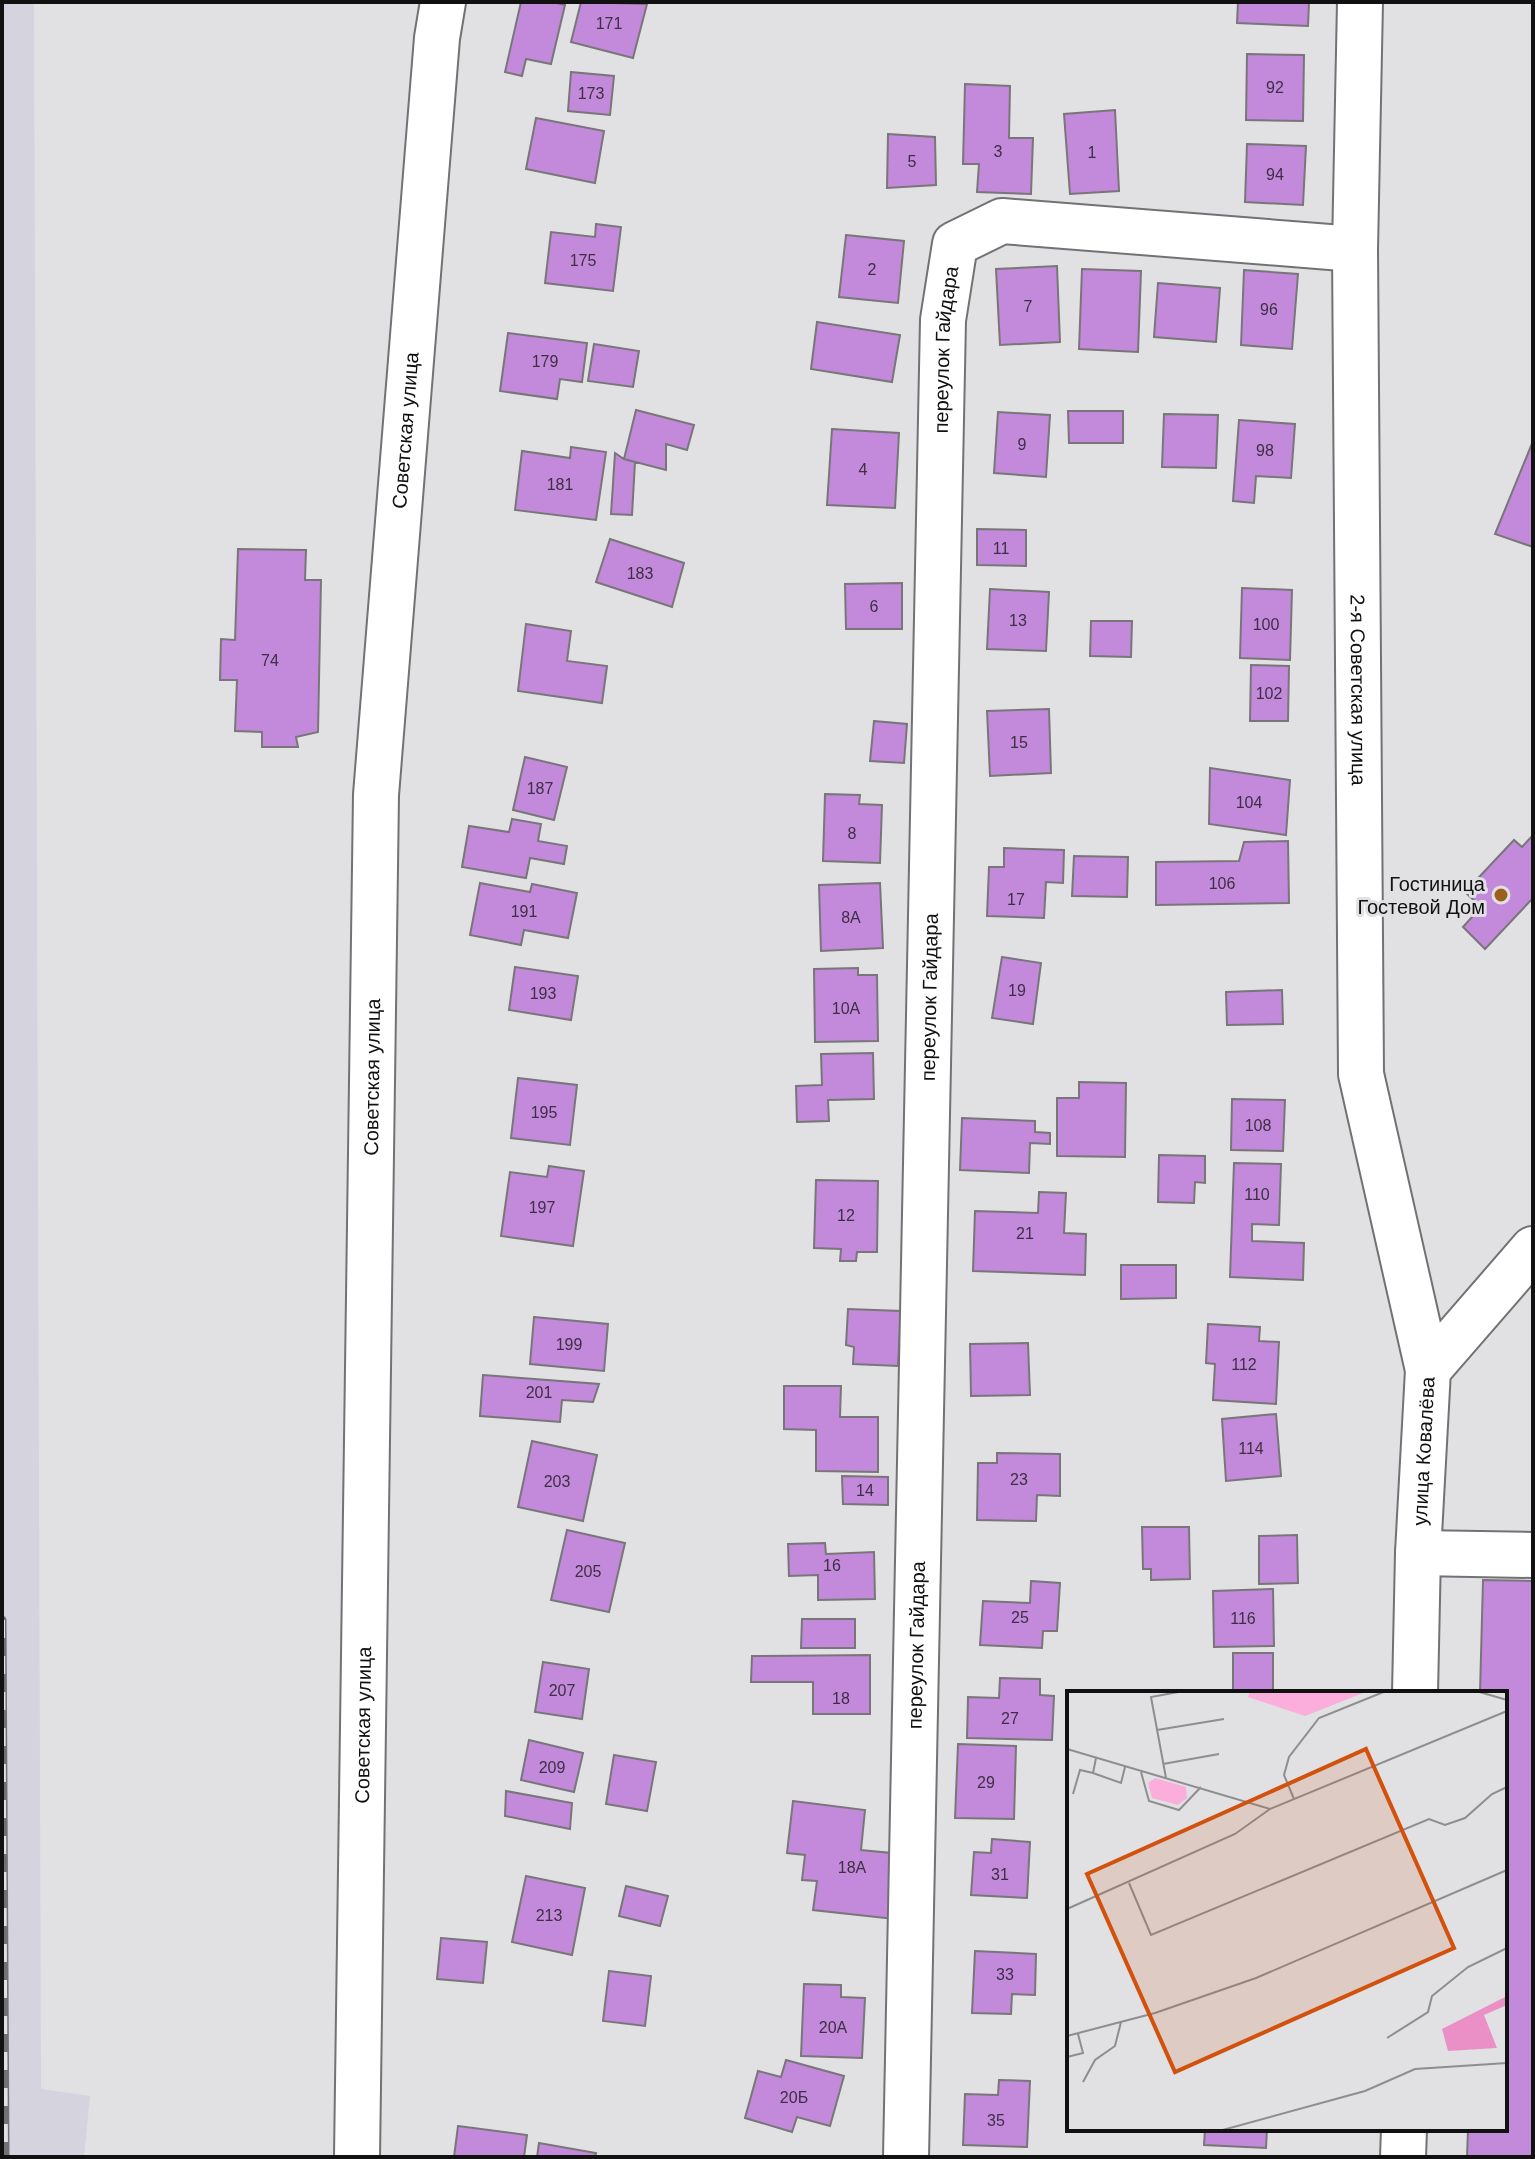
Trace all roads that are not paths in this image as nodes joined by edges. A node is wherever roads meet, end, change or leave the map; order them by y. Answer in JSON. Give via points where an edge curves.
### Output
{"nodes":[{"id":1,"x":443,"y":2,"type":"edge"},
{"id":2,"x":1360,"y":2,"type":"edge"},
{"id":3,"x":1355,"y":249,"type":"junction"},
{"id":4,"x":1533,"y":1249,"type":"edge"},
{"id":5,"x":1428,"y":1370,"type":"junction"},
{"id":6,"x":1418,"y":1553,"type":"junction"},
{"id":7,"x":1533,"y":1555,"type":"edge"},
{"id":8,"x":1415,"y":1691,"type":"edge"},
{"id":9,"x":1404,"y":2131,"type":"edge"},
{"id":10,"x":357,"y":2157,"type":"edge"},
{"id":11,"x":906,"y":2157,"type":"edge"},
{"id":12,"x":1403,"y":2157,"type":"edge"}],
"edges":[{"from":1,"to":10,"type":"street","name":"Советская улица","via":[[376,795]]},
{"from":2,"to":3,"type":"street","name":"2-я Советская улица"},
{"from":3,"to":5,"type":"street","name":"2-я Советская улица","via":[[1361,1074]]},
{"from":3,"to":11,"type":"street","name":"переулок Гайдара","via":[[1002,221],[955,244],[943,320]]},
{"from":4,"to":5,"type":"street","name":"улица Ковалёва"},
{"from":5,"to":6,"type":"street","name":"улица Ковалёва"},
{"from":6,"to":7,"type":"street"},
{"from":6,"to":8,"type":"street","name":"улица Ковалёва"},
{"from":9,"to":12,"type":"street"}]}
